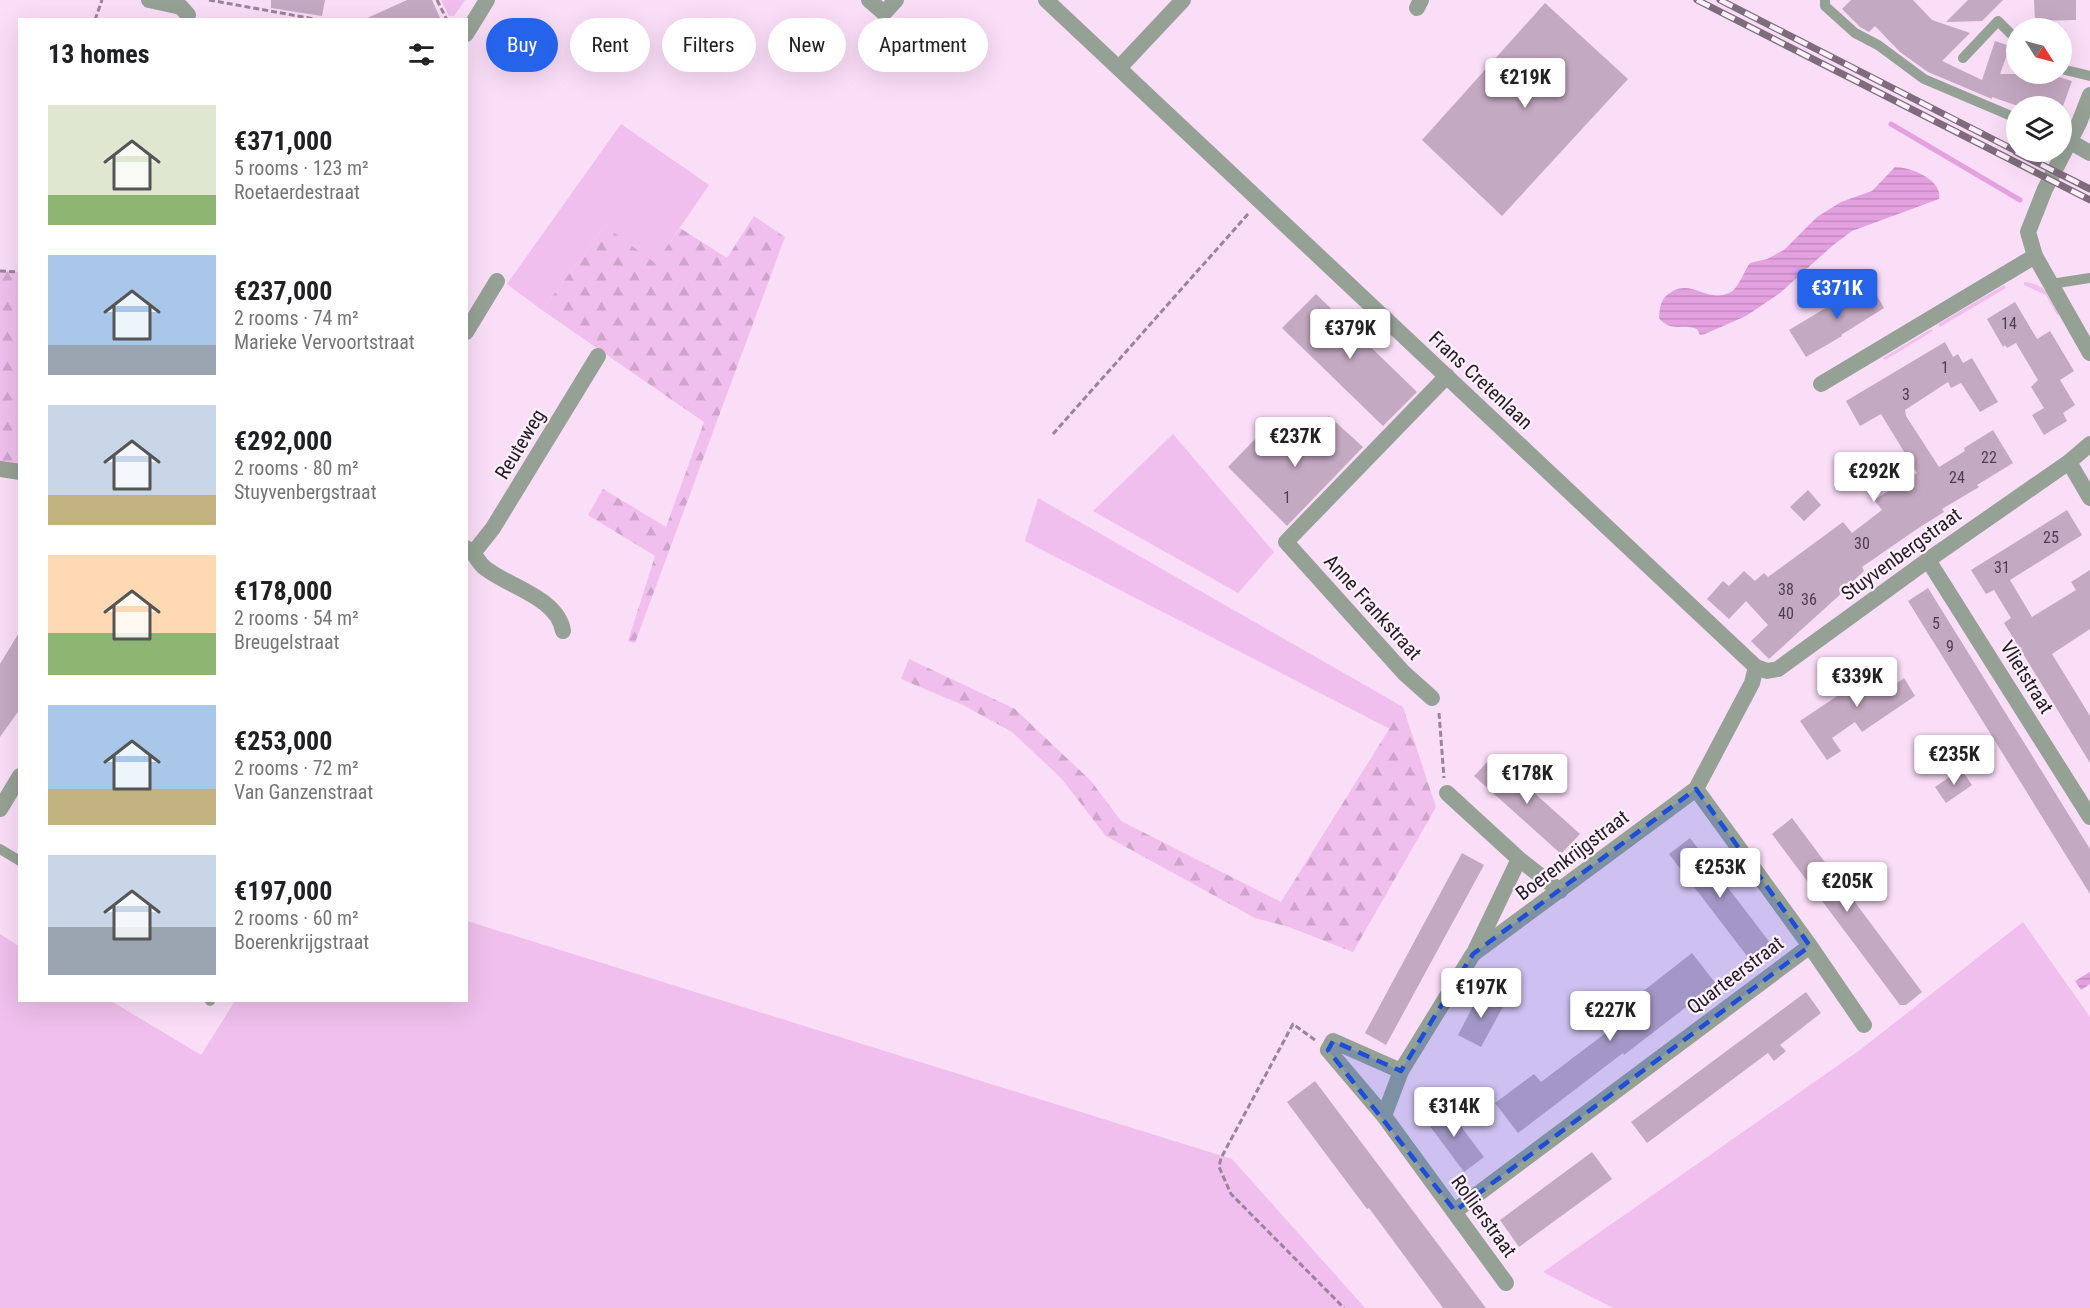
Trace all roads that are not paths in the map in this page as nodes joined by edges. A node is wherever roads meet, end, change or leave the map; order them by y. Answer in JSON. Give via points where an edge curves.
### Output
{"nodes":[{"id":1,"x":149,"y":0,"type":"edge"},
{"id":2,"x":487,"y":0,"type":"edge"},
{"id":3,"x":869,"y":0,"type":"edge"},
{"id":4,"x":896,"y":0,"type":"edge"},
{"id":5,"x":1046,"y":0,"type":"edge"},
{"id":6,"x":1183,"y":0,"type":"edge"},
{"id":7,"x":1825,"y":0,"type":"edge"},
{"id":8,"x":187,"y":18,"type":"edge"},
{"id":9,"x":2006,"y":29,"type":"edge"},
{"id":10,"x":468,"y":31,"type":"edge"},
{"id":11,"x":1963,"y":58,"type":"dead end"},
{"id":12,"x":1119,"y":68,"type":"junction"},
{"id":13,"x":2072,"y":72,"type":"edge"},
{"id":14,"x":2090,"y":76,"type":"edge"},
{"id":15,"x":2090,"y":95,"type":"edge"},
{"id":16,"x":2006,"y":114,"type":"edge"},
{"id":17,"x":2072,"y":127,"type":"edge"},
{"id":18,"x":2072,"y":144,"type":"edge"},
{"id":19,"x":2090,"y":153,"type":"edge"},
{"id":20,"x":2056,"y":162,"type":"edge"},
{"id":21,"x":2035,"y":256,"type":"junction"},
{"id":22,"x":2090,"y":278,"type":"edge"},
{"id":23,"x":497,"y":282,"type":"dead end"},
{"id":24,"x":2051,"y":284,"type":"junction"},
{"id":25,"x":468,"y":329,"type":"edge"},
{"id":26,"x":2090,"y":353,"type":"edge"},
{"id":27,"x":598,"y":356,"type":"dead end"},
{"id":28,"x":1447,"y":376,"type":"junction"},
{"id":29,"x":1821,"y":384,"type":"dead end"},
{"id":30,"x":2090,"y":444,"type":"edge"},
{"id":31,"x":2069,"y":462,"type":"junction"},
{"id":32,"x":0,"y":469,"type":"edge"},
{"id":33,"x":18,"y":472,"type":"edge"},
{"id":34,"x":2090,"y":498,"type":"edge"},
{"id":35,"x":470,"y":550,"type":"edge"},
{"id":36,"x":1928,"y":560,"type":"junction"},
{"id":37,"x":563,"y":631,"type":"dead end"},
{"id":38,"x":1756,"y":667,"type":"junction"},
{"id":39,"x":1432,"y":698,"type":"road end"},
{"id":40,"x":18,"y":779,"type":"edge"},
{"id":41,"x":1696,"y":789,"type":"junction"},
{"id":42,"x":1447,"y":793,"type":"road end"},
{"id":43,"x":0,"y":808,"type":"edge"},
{"id":44,"x":2090,"y":817,"type":"edge"},
{"id":45,"x":0,"y":849,"type":"edge"},
{"id":46,"x":1519,"y":859,"type":"junction"},
{"id":47,"x":18,"y":860,"type":"edge"},
{"id":48,"x":1560,"y":891,"type":"junction"},
{"id":49,"x":1810,"y":946,"type":"junction"},
{"id":50,"x":1473,"y":954,"type":"junction"},
{"id":51,"x":1864,"y":1024,"type":"dead end"},
{"id":52,"x":1401,"y":1071,"type":"junction"},
{"id":53,"x":1384,"y":1116,"type":"junction"},
{"id":54,"x":1455,"y":1211,"type":"junction"},
{"id":55,"x":1506,"y":1283,"type":"dead end"}],
"edges":[{"from":1,"to":8,"type":"street","via":[[181,7]]},
{"from":2,"to":10,"type":"street"},
{"from":3,"to":4,"type":"street","via":[[884,13]]},
{"from":5,"to":12,"type":"street","name":"Frans Cretenlaan"},
{"from":6,"to":12,"type":"street"},
{"from":7,"to":16,"type":"lane","via":[[1825,6],[1855,33],[1924,79]]},
{"from":9,"to":11,"type":"lane","via":[[1998,21]]},
{"from":12,"to":28,"type":"street","name":"Frans Cretenlaan"},
{"from":13,"to":14,"type":"lane"},
{"from":15,"to":17,"type":"street"},
{"from":18,"to":19,"type":"street"},
{"from":20,"to":21,"type":"street","via":[[2028,232]]},
{"from":21,"to":24,"type":"street"},
{"from":21,"to":29,"type":"street"},
{"from":22,"to":24,"type":"lane"},
{"from":23,"to":25,"type":"street"},
{"from":24,"to":26,"type":"street"},
{"from":27,"to":35,"type":"street","name":"Reuteweg","via":[[493,528]]},
{"from":28,"to":38,"type":"street","name":"Frans Cretenlaan"},
{"from":28,"to":39,"type":"street","name":"Anne Frankstraat","via":[[1286,542],[1404,674]]},
{"from":30,"to":31,"type":"street","name":"Stuyvenbergstraat"},
{"from":31,"to":34,"type":"street"},
{"from":31,"to":36,"type":"street","name":"Stuyvenbergstraat"},
{"from":32,"to":33,"type":"street"},
{"from":35,"to":37,"type":"street","via":[[483,567],[555,612]]},
{"from":36,"to":38,"type":"street","name":"Stuyvenbergstraat","via":[[1778,669]]},
{"from":36,"to":44,"type":"street","name":"Vlietstraat"},
{"from":38,"to":41,"type":"street","name":"Boerenkrijgstraat","via":[[1752,683]]},
{"from":40,"to":43,"type":"street"},
{"from":41,"to":48,"type":"street","name":"Boerenkrijgstraat"},
{"from":41,"to":49,"type":"street"},
{"from":42,"to":46,"type":"street"},
{"from":45,"to":47,"type":"lane"},
{"from":46,"to":48,"type":"street"},
{"from":46,"to":50,"type":"street"},
{"from":48,"to":50,"type":"street","name":"Boerenkrijgstraat"},
{"from":49,"to":51,"type":"street"},
{"from":49,"to":54,"type":"street","name":"Quarteerstraat"},
{"from":50,"to":52,"type":"street","name":"Boerenkrijgstraat"},
{"from":52,"to":53,"type":"street","name":"Boerenkrijgstraat"},
{"from":52,"to":53,"type":"street","name":"Rollierstraat","via":[[1333,1041],[1328,1050]]},
{"from":53,"to":54,"type":"street","name":"Rollierstraat"},
{"from":54,"to":55,"type":"street","name":"Rollierstraat"}]}
